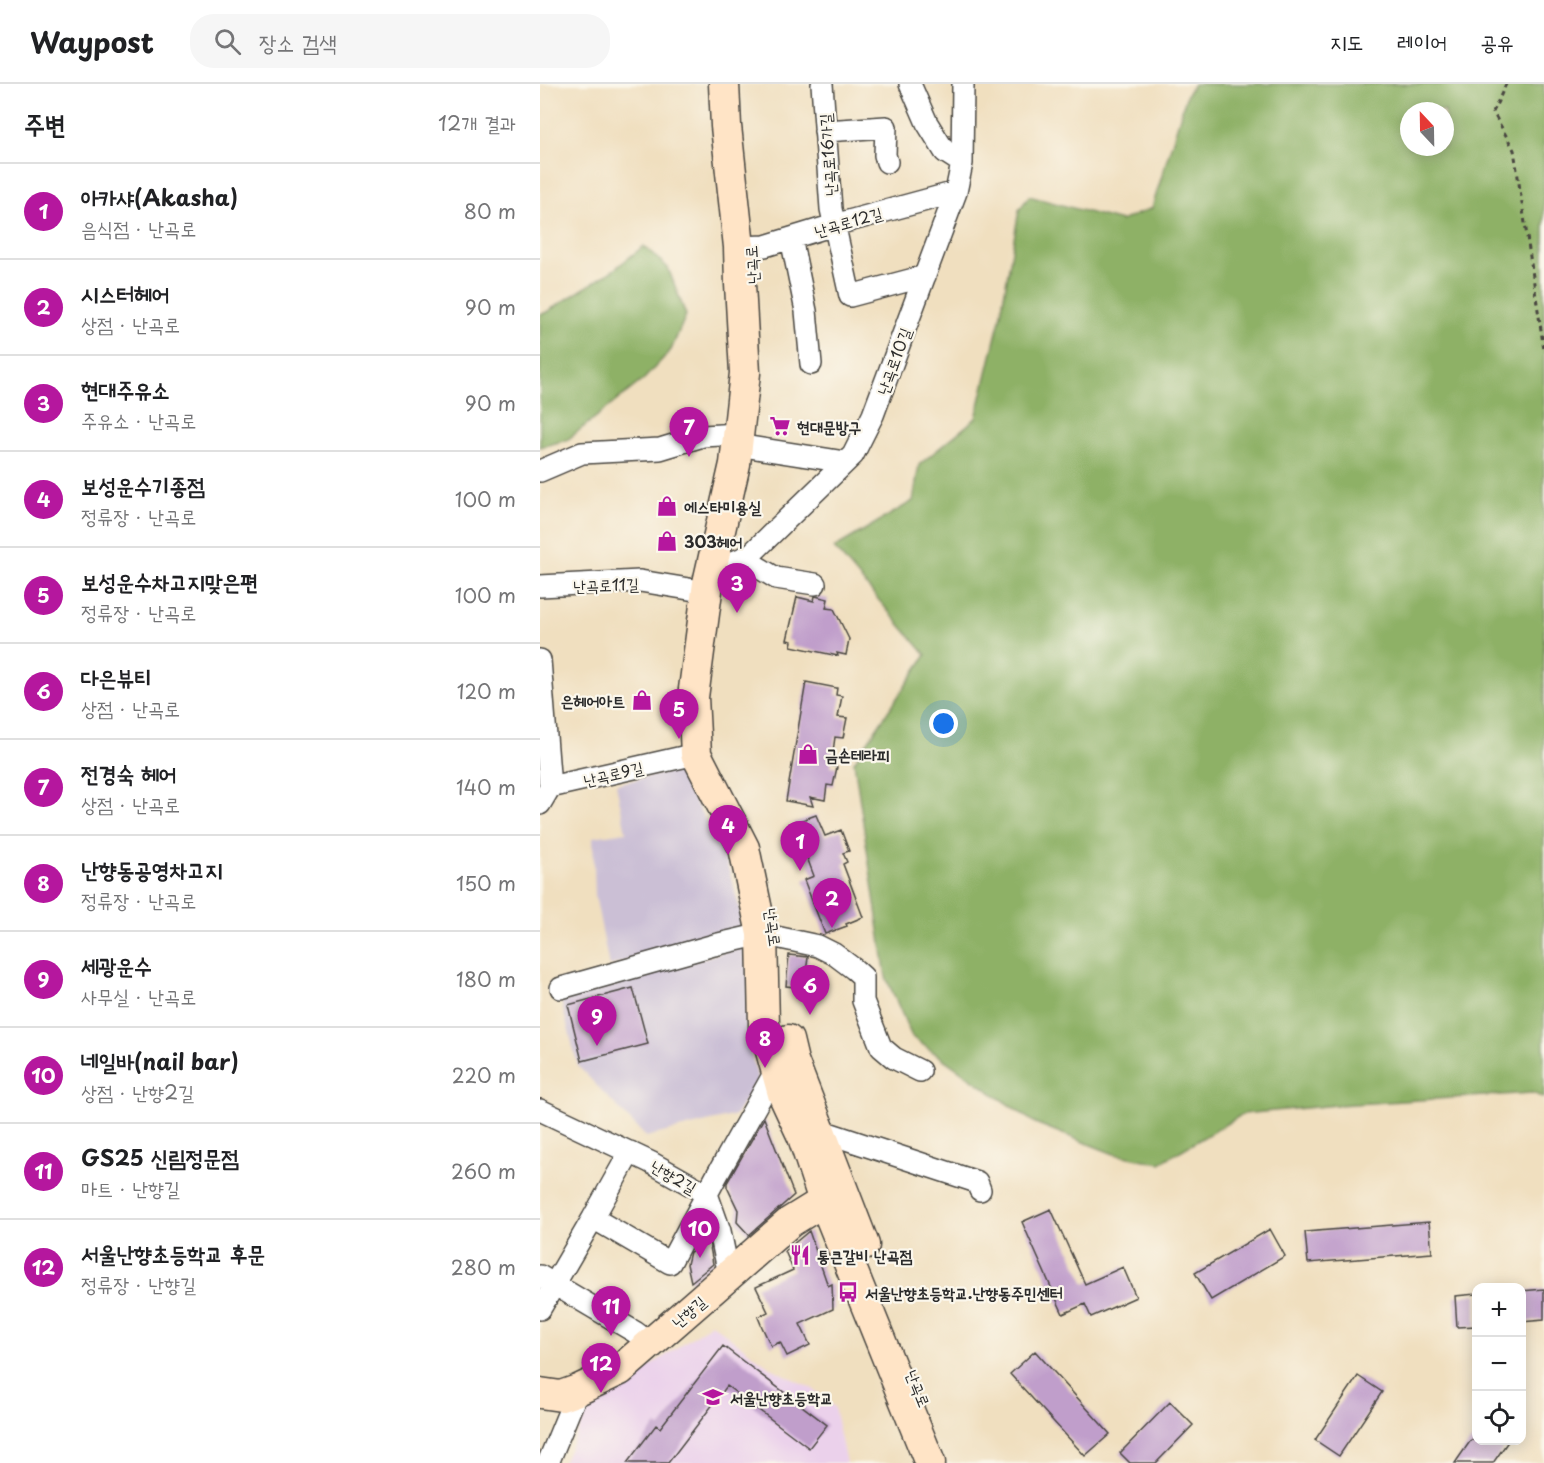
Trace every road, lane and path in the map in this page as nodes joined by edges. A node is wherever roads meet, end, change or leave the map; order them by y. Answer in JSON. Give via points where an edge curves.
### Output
{"nodes":[{"id":1,"x":724,"y":84,"type":"edge"},
{"id":2,"x":735,"y":84,"type":"edge"},
{"id":3,"x":822,"y":84,"type":"edge"},
{"id":4,"x":910,"y":84,"type":"edge"},
{"id":5,"x":963,"y":84,"type":"edge"},
{"id":6,"x":1506,"y":84,"type":"edge"},
{"id":7,"x":825,"y":131,"type":"junction"},
{"id":8,"x":887,"y":162,"type":"dead end"},
{"id":9,"x":962,"y":163,"type":"junction"},
{"id":10,"x":956,"y":192,"type":"junction"},
{"id":11,"x":834,"y":225,"type":"junction"},
{"id":12,"x":791,"y":238,"type":"junction"},
{"id":13,"x":745,"y":247,"type":"junction"},
{"id":14,"x":925,"y":276,"type":"junction"},
{"id":15,"x":1544,"y":350,"type":"edge"},
{"id":16,"x":811,"y":364,"type":"dead end"},
{"id":17,"x":742,"y":442,"type":"junction"},
{"id":18,"x":845,"y":462,"type":"junction"},
{"id":19,"x":540,"y":471,"type":"edge"},
{"id":20,"x":721,"y":572,"type":"junction"},
{"id":21,"x":815,"y":584,"type":"dead end"},
{"id":22,"x":540,"y":586,"type":"edge"},
{"id":23,"x":540,"y":660,"type":"edge"},
{"id":24,"x":696,"y":754,"type":"junction"},
{"id":25,"x":545,"y":796,"type":"edge"},
{"id":26,"x":769,"y":935,"type":"junction"},
{"id":27,"x":561,"y":988,"type":"dead end"},
{"id":28,"x":776,"y":1070,"type":"junction"},
{"id":29,"x":920,"y":1071,"type":"dead end"},
{"id":30,"x":540,"y":1110,"type":"edge"},
{"id":31,"x":813,"y":1136,"type":"junction"},
{"id":32,"x":630,"y":1152,"type":"junction"},
{"id":33,"x":980,"y":1190,"type":"dead end"},
{"id":34,"x":707,"y":1194,"type":"junction"},
{"id":35,"x":824,"y":1201,"type":"junction"},
{"id":36,"x":593,"y":1218,"type":"junction"},
{"id":37,"x":729,"y":1275,"type":"junction"},
{"id":38,"x":548,"y":1280,"type":"edge"},
{"id":39,"x":540,"y":1309,"type":"edge"},
{"id":40,"x":651,"y":1344,"type":"junction"},
{"id":41,"x":578,"y":1390,"type":"junction"},
{"id":42,"x":540,"y":1394,"type":"edge"},
{"id":43,"x":548,"y":1463,"type":"edge"},
{"id":44,"x":930,"y":1463,"type":"edge"},
{"id":45,"x":950,"y":1463,"type":"edge"}],
"edges":[{"from":1,"to":13,"type":"main road","name":"난곡로","via":[[726,126]]},
{"from":2,"to":13,"type":"main road","name":"난곡로"},
{"from":3,"to":7,"type":"street","name":"난곡로16가길"},
{"from":4,"to":9,"type":"street","via":[[945,152]]},
{"from":5,"to":9,"type":"street","name":"난곡로10길"},
{"from":6,"to":15,"type":"path","via":[[1493,112],[1514,150]]},
{"from":7,"to":8,"type":"street","via":[[886,127]]},
{"from":7,"to":11,"type":"street","name":"난곡로16가길"},
{"from":9,"to":10,"type":"street","name":"난곡로10길"},
{"from":10,"to":11,"type":"street","name":"난곡로12길"},
{"from":10,"to":14,"type":"street","name":"난곡로10길"},
{"from":11,"to":12,"type":"street","name":"난곡로12길"},
{"from":11,"to":14,"type":"street","name":"난곡로16가길","via":[[850,296]]},
{"from":12,"to":13,"type":"street","name":"난곡로12길"},
{"from":12,"to":16,"type":"street","via":[[806,311]]},
{"from":13,"to":17,"type":"main road","name":"난곡로","via":[[740,284],[745,373]]},
{"from":14,"to":18,"type":"street","name":"난곡로10길","via":[[873,416],[853,455]]},
{"from":17,"to":18,"type":"street"},
{"from":17,"to":19,"type":"street","via":[[703,436],[660,448],[582,453]]},
{"from":17,"to":20,"type":"main road","name":"난곡로","via":[[735,464]]},
{"from":18,"to":20,"type":"street","name":"난곡로10길","via":[[750,555]]},
{"from":20,"to":21,"type":"street"},
{"from":20,"to":22,"type":"street","name":"난곡로11길"},
{"from":20,"to":24,"type":"main road","name":"난곡로","via":[[693,697]]},
{"from":20,"to":26,"type":"main road","name":"난곡로","via":[[711,693],[714,750],[760,846]]},
{"from":23,"to":25,"type":"street"},
{"from":24,"to":25,"type":"street","name":"난곡로9길"},
{"from":24,"to":26,"type":"main road","name":"난곡로","via":[[744,848]]},
{"from":26,"to":27,"type":"street","name":"난곡로","via":[[714,945]]},
{"from":26,"to":28,"type":"main road","name":"난곡로","via":[[764,1026]]},
{"from":26,"to":29,"type":"street","via":[[818,946],[863,977],[864,1001],[881,1047]]},
{"from":26,"to":31,"type":"main road","name":"난곡로","via":[[782,1019]]},
{"from":28,"to":31,"type":"main road","name":"난곡로","via":[[783,1094]]},
{"from":28,"to":34,"type":"street"},
{"from":30,"to":32,"type":"street","name":"난향2길"},
{"from":31,"to":33,"type":"street","via":[[831,1134],[977,1182]]},
{"from":31,"to":35,"type":"main road","name":"난곡로"},
{"from":31,"to":45,"type":"main road","name":"난곡로"},
{"from":32,"to":34,"type":"street","name":"난향2길"},
{"from":32,"to":36,"type":"street"},
{"from":34,"to":36,"type":"street","via":[[670,1263]]},
{"from":34,"to":37,"type":"street","name":"난향2길"},
{"from":35,"to":37,"type":"main road","name":"난향길","via":[[790,1222]]},
{"from":35,"to":44,"type":"main road","name":"난곡로"},
{"from":36,"to":38,"type":"street"},
{"from":37,"to":40,"type":"main road","name":"난향길"},
{"from":38,"to":39,"type":"street"},
{"from":38,"to":40,"type":"street"},
{"from":40,"to":41,"type":"main road","name":"난향길","via":[[620,1370]]},
{"from":41,"to":42,"type":"main road","name":"난향길","via":[[561,1395]]},
{"from":41,"to":43,"type":"street"}]}
